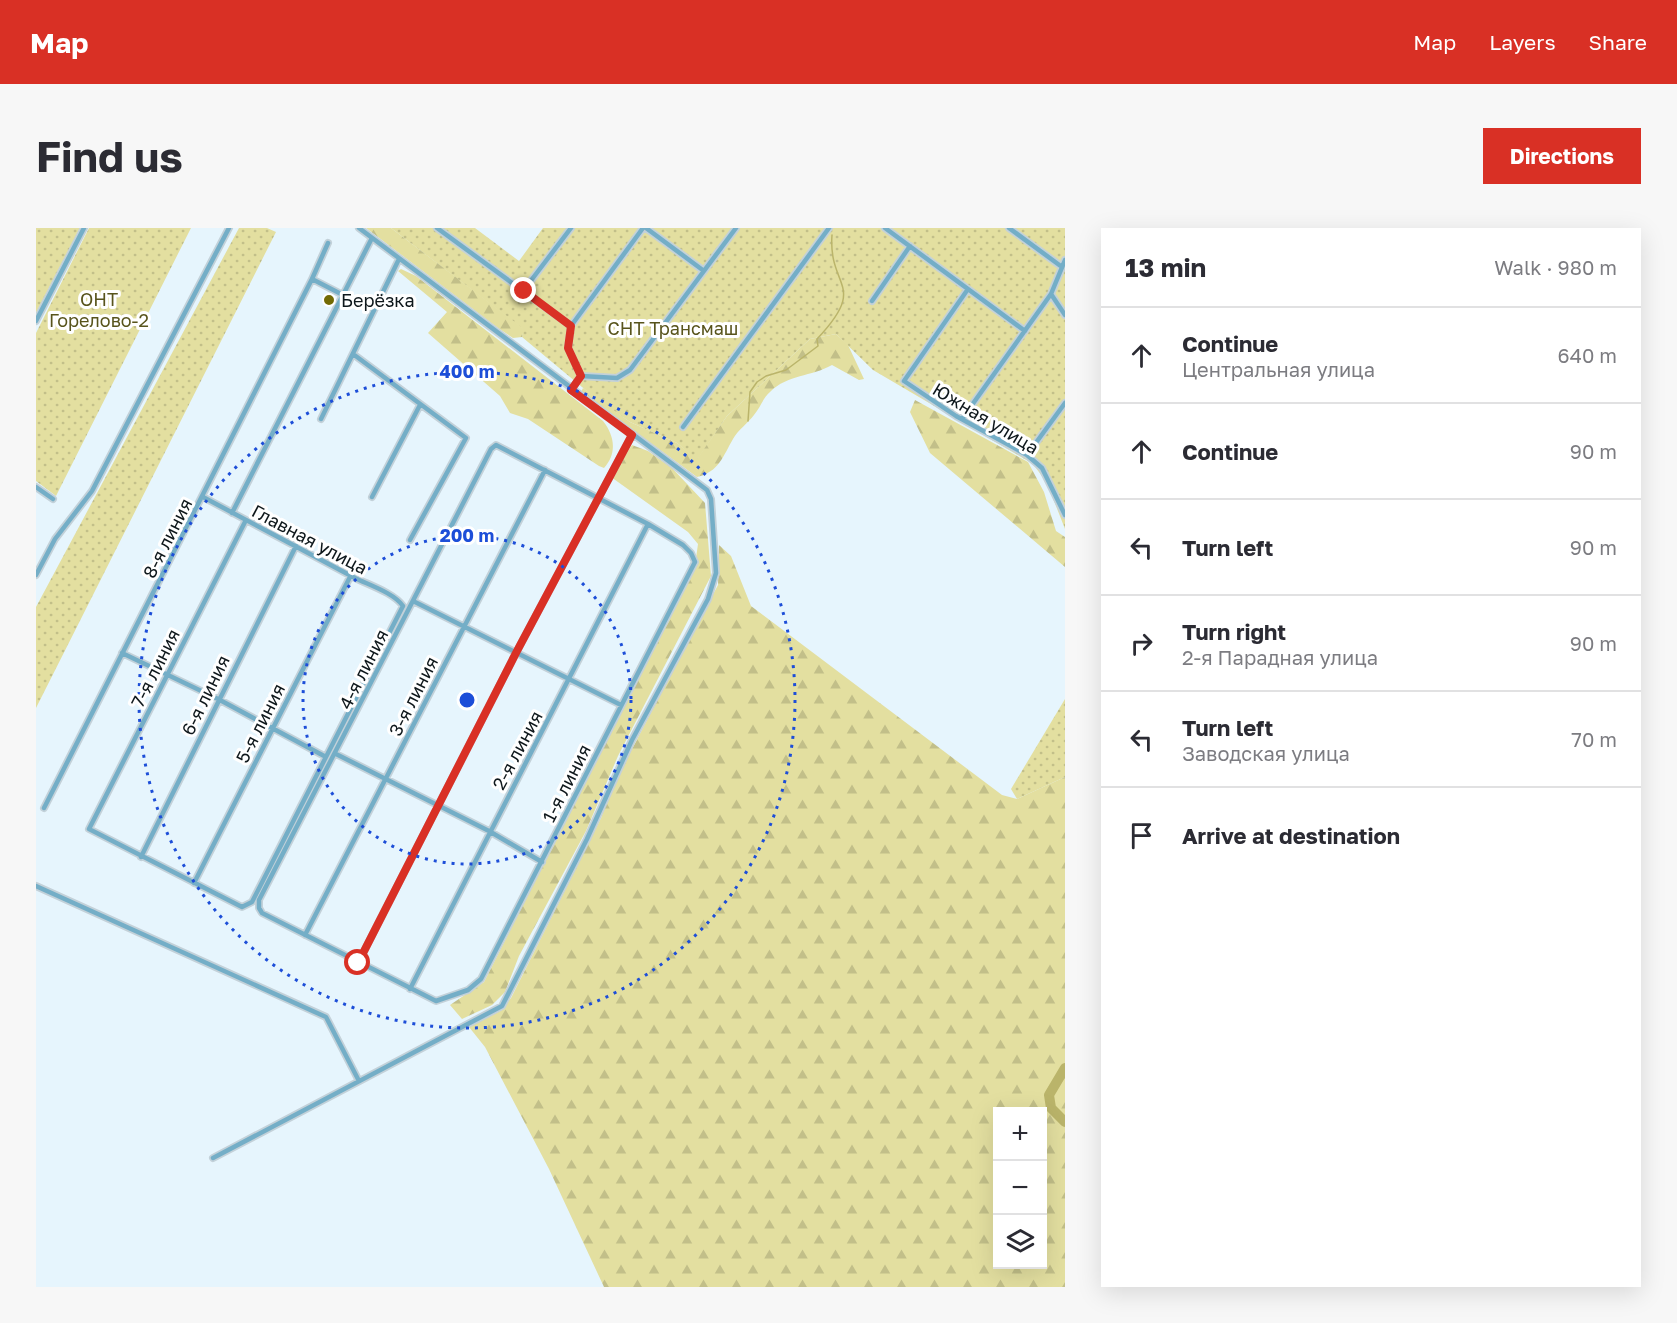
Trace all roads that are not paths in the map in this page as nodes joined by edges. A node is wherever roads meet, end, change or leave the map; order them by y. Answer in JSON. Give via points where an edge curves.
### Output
{"nodes":[{"id":1,"x":84,"y":228,"type":"edge"},
{"id":2,"x":228,"y":228,"type":"edge"},
{"id":3,"x":359,"y":228,"type":"edge"},
{"id":4,"x":437,"y":228,"type":"edge"},
{"id":5,"x":571,"y":228,"type":"edge"},
{"id":6,"x":645,"y":228,"type":"edge"},
{"id":7,"x":736,"y":228,"type":"edge"},
{"id":8,"x":829,"y":228,"type":"edge"},
{"id":9,"x":885,"y":228,"type":"edge"},
{"id":10,"x":1009,"y":228,"type":"edge"},
{"id":11,"x":372,"y":238,"type":"junction"},
{"id":12,"x":328,"y":243,"type":"dead end"},
{"id":13,"x":910,"y":246,"type":"junction"},
{"id":14,"x":399,"y":259,"type":"junction"},
{"id":15,"x":1065,"y":260,"type":"edge"},
{"id":16,"x":1062,"y":267,"type":"junction"},
{"id":17,"x":704,"y":271,"type":"junction"},
{"id":18,"x":312,"y":279,"type":"junction"},
{"id":19,"x":968,"y":289,"type":"junction"},
{"id":20,"x":524,"y":291,"type":"junction"},
{"id":21,"x":1051,"y":294,"type":"junction"},
{"id":22,"x":343,"y":295,"type":"junction"},
{"id":23,"x":872,"y":301,"type":"dead end"},
{"id":24,"x":1065,"y":315,"type":"edge"},
{"id":25,"x":36,"y":321,"type":"edge"},
{"id":26,"x":571,"y":326,"type":"junction"},
{"id":27,"x":1025,"y":331,"type":"junction"},
{"id":28,"x":353,"y":354,"type":"junction"},
{"id":29,"x":581,"y":376,"type":"junction"},
{"id":30,"x":571,"y":390,"type":"junction"},
{"id":31,"x":1065,"y":403,"type":"edge"},
{"id":32,"x":420,"y":405,"type":"junction"},
{"id":33,"x":321,"y":418,"type":"dead end"},
{"id":34,"x":962,"y":418,"type":"junction"},
{"id":35,"x":683,"y":427,"type":"dead end"},
{"id":36,"x":632,"y":435,"type":"junction"},
{"id":37,"x":1027,"y":455,"type":"junction"},
{"id":38,"x":545,"y":470,"type":"junction"},
{"id":39,"x":36,"y":487,"type":"edge"},
{"id":40,"x":203,"y":497,"type":"junction"},
{"id":41,"x":372,"y":497,"type":"dead end"},
{"id":42,"x":597,"y":498,"type":"junction"},
{"id":43,"x":53,"y":499,"type":"dead end"},
{"id":44,"x":232,"y":513,"type":"junction"},
{"id":45,"x":1065,"y":515,"type":"edge"},
{"id":46,"x":246,"y":520,"type":"junction"},
{"id":47,"x":648,"y":524,"type":"junction"},
{"id":48,"x":410,"y":540,"type":"dead end"},
{"id":49,"x":296,"y":546,"type":"junction"},
{"id":50,"x":36,"y":575,"type":"edge"},
{"id":51,"x":351,"y":575,"type":"junction"},
{"id":52,"x":413,"y":601,"type":"junction"},
{"id":53,"x":465,"y":625,"type":"junction"},
{"id":54,"x":517,"y":651,"type":"junction"},
{"id":55,"x":122,"y":653,"type":"junction"},
{"id":56,"x":167,"y":674,"type":"junction"},
{"id":57,"x":569,"y":680,"type":"junction"},
{"id":58,"x":218,"y":699,"type":"junction"},
{"id":59,"x":621,"y":705,"type":"junction"},
{"id":60,"x":272,"y":730,"type":"junction"},
{"id":61,"x":336,"y":754,"type":"junction"},
{"id":62,"x":326,"y":757,"type":"junction"},
{"id":63,"x":385,"y":780,"type":"junction"},
{"id":64,"x":44,"y":808,"type":"dead end"},
{"id":65,"x":439,"y":808,"type":"junction"},
{"id":66,"x":489,"y":831,"type":"junction"},
{"id":67,"x":141,"y":857,"type":"junction"},
{"id":68,"x":542,"y":862,"type":"junction"},
{"id":69,"x":194,"y":883,"type":"junction"},
{"id":70,"x":36,"y":886,"type":"edge"},
{"id":71,"x":306,"y":935,"type":"junction"},
{"id":72,"x":358,"y":963,"type":"junction"},
{"id":73,"x":410,"y":988,"type":"junction"},
{"id":74,"x":359,"y":1081,"type":"junction"},
{"id":75,"x":213,"y":1158,"type":"dead end"}],
"edges":[{"from":1,"to":25,"type":"street"},
{"from":2,"to":50,"type":"street","via":[[92,491],[55,538]]},
{"from":3,"to":11,"type":"street"},
{"from":4,"to":20,"type":"street"},
{"from":5,"to":20,"type":"street"},
{"from":6,"to":17,"type":"street"},
{"from":6,"to":26,"type":"street"},
{"from":7,"to":17,"type":"street"},
{"from":8,"to":35,"type":"street"},
{"from":9,"to":13,"type":"street"},
{"from":10,"to":16,"type":"street"},
{"from":11,"to":14,"type":"street"},
{"from":11,"to":22,"type":"street"},
{"from":12,"to":18,"type":"street","name":"8-я линия"},
{"from":13,"to":19,"type":"street"},
{"from":13,"to":23,"type":"street"},
{"from":14,"to":28,"type":"street"},
{"from":14,"to":30,"type":"street"},
{"from":15,"to":16,"type":"street"},
{"from":16,"to":21,"type":"street"},
{"from":17,"to":29,"type":"street","via":[[630,370],[617,378]]},
{"from":18,"to":22,"type":"street"},
{"from":18,"to":40,"type":"street","name":"8-я линия"},
{"from":19,"to":27,"type":"street"},
{"from":19,"to":34,"type":"street","name":"Южная улица","via":[[904,381]]},
{"from":20,"to":26,"type":"street"},
{"from":21,"to":24,"type":"street"},
{"from":21,"to":27,"type":"street"},
{"from":22,"to":44,"type":"street"},
{"from":26,"to":29,"type":"street","via":[[568,348]]},
{"from":27,"to":34,"type":"street"},
{"from":28,"to":32,"type":"street"},
{"from":28,"to":33,"type":"street"},
{"from":29,"to":30,"type":"street"},
{"from":30,"to":36,"type":"street"},
{"from":31,"to":37,"type":"street"},
{"from":32,"to":41,"type":"street"},
{"from":32,"to":48,"type":"street","via":[[466,438]]},
{"from":34,"to":37,"type":"street","name":"Южная улица"},
{"from":36,"to":42,"type":"street"},
{"from":36,"to":74,"type":"street","via":[[707,490],[716,561],[714,585],[632,740],[587,839],[502,1006]]},
{"from":37,"to":45,"type":"street","name":"Южная улица","via":[[1042,468]]},
{"from":38,"to":42,"type":"street"},
{"from":38,"to":52,"type":"street","name":"4-я линия","via":[[496,445],[491,449]]},
{"from":38,"to":53,"type":"street","name":"3-я линия"},
{"from":39,"to":43,"type":"street"},
{"from":40,"to":44,"type":"street","name":"Главная улица"},
{"from":40,"to":55,"type":"street","name":"8-я линия"},
{"from":42,"to":47,"type":"street"},
{"from":42,"to":54,"type":"street"},
{"from":44,"to":46,"type":"street","name":"Главная улица"},
{"from":46,"to":49,"type":"street","name":"Главная улица"},
{"from":46,"to":56,"type":"street","name":"7-я линия"},
{"from":47,"to":57,"type":"street","name":"2-я линия"},
{"from":47,"to":59,"type":"street","name":"1-я линия","via":[[691,553],[694,562]]},
{"from":49,"to":51,"type":"street","name":"Главная улица"},
{"from":49,"to":58,"type":"street","name":"6-я линия"},
{"from":51,"to":60,"type":"street","name":"5-я линия"},
{"from":51,"to":62,"type":"street","name":"Главная улица","via":[[403,606]]},
{"from":52,"to":53,"type":"street"},
{"from":52,"to":61,"type":"street","name":"4-я линия"},
{"from":53,"to":54,"type":"street"},
{"from":53,"to":63,"type":"street","name":"3-я линия"},
{"from":54,"to":57,"type":"street"},
{"from":54,"to":65,"type":"street"},
{"from":55,"to":56,"type":"street"},
{"from":55,"to":64,"type":"street","name":"8-я линия"},
{"from":56,"to":58,"type":"street"},
{"from":56,"to":67,"type":"street","name":"7-я линия","via":[[89,829]]},
{"from":57,"to":59,"type":"street"},
{"from":57,"to":66,"type":"street","name":"2-я линия"},
{"from":58,"to":60,"type":"street"},
{"from":58,"to":67,"type":"street","name":"6-я линия"},
{"from":59,"to":68,"type":"street","name":"1-я линия"},
{"from":60,"to":62,"type":"street"},
{"from":60,"to":69,"type":"street","name":"5-я линия"},
{"from":61,"to":63,"type":"street"},
{"from":61,"to":71,"type":"street","name":"4-я линия","via":[[258,908]]},
{"from":62,"to":69,"type":"street","via":[[252,902],[242,907]]},
{"from":63,"to":65,"type":"street"},
{"from":63,"to":71,"type":"street","name":"3-я линия"},
{"from":65,"to":66,"type":"street"},
{"from":65,"to":72,"type":"street"},
{"from":66,"to":68,"type":"street"},
{"from":66,"to":73,"type":"street","name":"2-я линия"},
{"from":67,"to":69,"type":"street"},
{"from":68,"to":73,"type":"street","name":"1-я линия","via":[[481,979],[445,1000],[436,1001]]},
{"from":70,"to":74,"type":"street","via":[[326,1017]]},
{"from":71,"to":72,"type":"street"},
{"from":72,"to":73,"type":"street"},
{"from":74,"to":75,"type":"street"}]}
